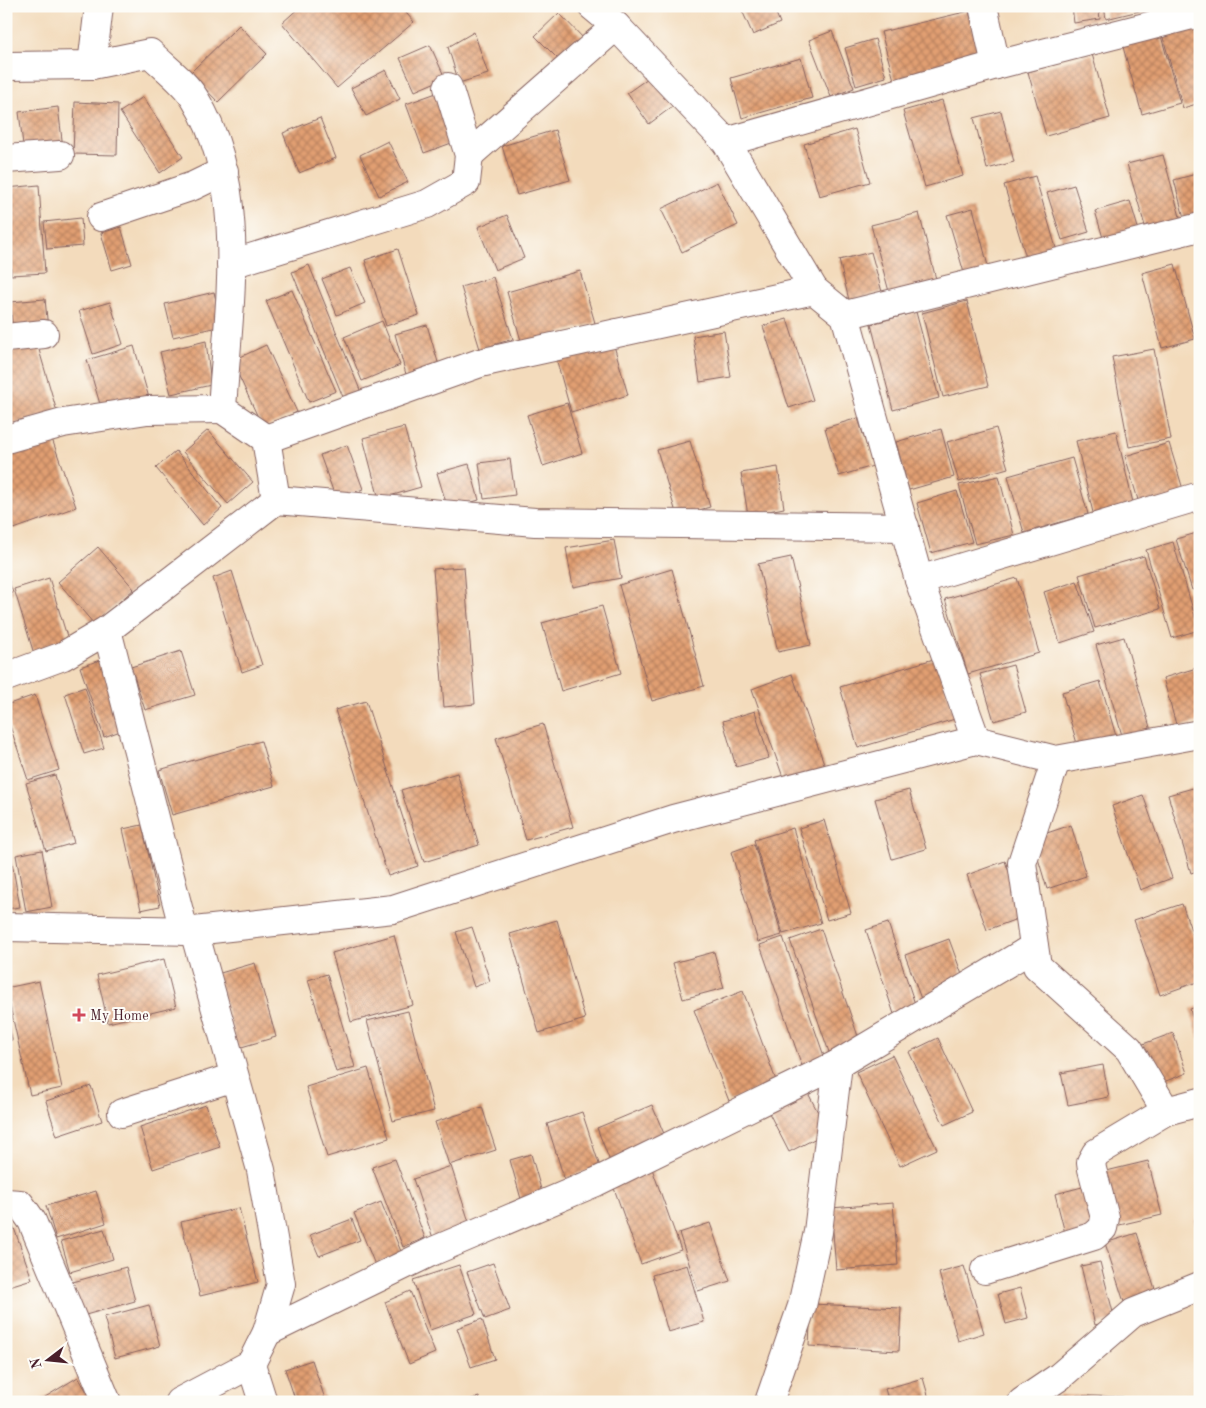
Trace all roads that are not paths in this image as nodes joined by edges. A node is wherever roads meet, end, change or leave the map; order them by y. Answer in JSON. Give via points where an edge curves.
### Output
{"nodes":[{"id":1,"x":99,"y":6,"type":"edge"},
{"id":2,"x":592,"y":6,"type":"edge"},
{"id":3,"x":983,"y":6,"type":"edge"},
{"id":4,"x":1200,"y":13,"type":"edge"},
{"id":5,"x":616,"y":26,"type":"junction"},
{"id":6,"x":92,"y":65,"type":"junction"},
{"id":7,"x":996,"y":65,"type":"junction"},
{"id":8,"x":6,"y":66,"type":"edge"},
{"id":9,"x":448,"y":87,"type":"dead end"},
{"id":10,"x":726,"y":142,"type":"junction"},
{"id":11,"x":60,"y":155,"type":"dead end"},
{"id":12,"x":468,"y":155,"type":"junction"},
{"id":13,"x":6,"y":159,"type":"edge"},
{"id":14,"x":224,"y":171,"type":"junction"},
{"id":15,"x":101,"y":218,"type":"dead end"},
{"id":16,"x":1200,"y":227,"type":"edge"},
{"id":17,"x":231,"y":264,"type":"junction"},
{"id":18,"x":814,"y":290,"type":"junction"},
{"id":19,"x":845,"y":315,"type":"junction"},
{"id":20,"x":44,"y":334,"type":"dead end"},
{"id":21,"x":6,"y":338,"type":"edge"},
{"id":22,"x":222,"y":409,"type":"junction"},
{"id":23,"x":6,"y":439,"type":"edge"},
{"id":24,"x":266,"y":439,"type":"junction"},
{"id":25,"x":1200,"y":496,"type":"edge"},
{"id":26,"x":276,"y":500,"type":"junction"},
{"id":27,"x":905,"y":527,"type":"junction"},
{"id":28,"x":919,"y":580,"type":"junction"},
{"id":29,"x":107,"y":630,"type":"junction"},
{"id":30,"x":6,"y":677,"type":"edge"},
{"id":31,"x":1200,"y":734,"type":"edge"},
{"id":32,"x":976,"y":740,"type":"junction"},
{"id":33,"x":1056,"y":760,"type":"junction"},
{"id":34,"x":6,"y":928,"type":"edge"},
{"id":35,"x":189,"y":931,"type":"junction"},
{"id":36,"x":1034,"y":947,"type":"junction"},
{"id":37,"x":838,"y":1064,"type":"junction"},
{"id":38,"x":234,"y":1077,"type":"junction"},
{"id":39,"x":1200,"y":1102,"type":"edge"},
{"id":40,"x":1166,"y":1111,"type":"junction"},
{"id":41,"x":122,"y":1113,"type":"dead end"},
{"id":42,"x":6,"y":1203,"type":"edge"},
{"id":43,"x":986,"y":1270,"type":"dead end"},
{"id":44,"x":1200,"y":1286,"type":"edge"},
{"id":45,"x":267,"y":1332,"type":"junction"},
{"id":46,"x":251,"y":1364,"type":"junction"},
{"id":47,"x":1034,"y":1399,"type":"edge"},
{"id":48,"x":107,"y":1402,"type":"edge"},
{"id":49,"x":179,"y":1402,"type":"edge"},
{"id":50,"x":263,"y":1402,"type":"edge"},
{"id":51,"x":769,"y":1402,"type":"edge"}],
"edges":[{"from":1,"to":6,"type":"street"},
{"from":2,"to":5,"type":"street"},
{"from":3,"to":7,"type":"street"},
{"from":4,"to":7,"type":"street"},
{"from":5,"to":10,"type":"street"},
{"from":5,"to":12,"type":"street"},
{"from":6,"to":8,"type":"street"},
{"from":6,"to":14,"type":"street","via":[[150,53],[194,97],[207,121]]},
{"from":7,"to":10,"type":"street"},
{"from":9,"to":12,"type":"street"},
{"from":10,"to":18,"type":"street"},
{"from":11,"to":13,"type":"street"},
{"from":12,"to":17,"type":"street","via":[[466,182],[427,204]]},
{"from":14,"to":15,"type":"street","via":[[193,186]]},
{"from":14,"to":17,"type":"street","via":[[229,200]]},
{"from":16,"to":19,"type":"street"},
{"from":17,"to":22,"type":"street"},
{"from":18,"to":19,"type":"street"},
{"from":18,"to":24,"type":"street","via":[[480,363]]},
{"from":19,"to":27,"type":"street"},
{"from":20,"to":21,"type":"street"},
{"from":22,"to":23,"type":"street","via":[[146,410],[64,423]]},
{"from":22,"to":24,"type":"street"},
{"from":24,"to":26,"type":"street"},
{"from":25,"to":28,"type":"street"},
{"from":26,"to":27,"type":"street","via":[[535,522]]},
{"from":26,"to":29,"type":"street"},
{"from":27,"to":28,"type":"street"},
{"from":28,"to":32,"type":"street"},
{"from":29,"to":30,"type":"street","via":[[63,656]]},
{"from":29,"to":35,"type":"street"},
{"from":31,"to":33,"type":"street"},
{"from":32,"to":33,"type":"street"},
{"from":32,"to":35,"type":"street","via":[[672,819],[393,909]]},
{"from":33,"to":36,"type":"street","via":[[1022,863]]},
{"from":34,"to":35,"type":"street"},
{"from":35,"to":38,"type":"street"},
{"from":36,"to":37,"type":"street"},
{"from":36,"to":40,"type":"street","via":[[1037,966],[1129,1049]]},
{"from":37,"to":45,"type":"street","via":[[596,1182],[431,1252]]},
{"from":37,"to":51,"type":"street","via":[[818,1232],[802,1306]]},
{"from":38,"to":41,"type":"street"},
{"from":38,"to":45,"type":"street","via":[[261,1170],[281,1284]]},
{"from":39,"to":40,"type":"street"},
{"from":40,"to":43,"type":"street","via":[[1096,1153],[1092,1169],[1105,1218],[1102,1228],[1094,1236]]},
{"from":42,"to":48,"type":"street","via":[[20,1204],[32,1221]]},
{"from":44,"to":47,"type":"street","via":[[1133,1313]]},
{"from":45,"to":46,"type":"street"},
{"from":46,"to":49,"type":"street"},
{"from":46,"to":50,"type":"street"}]}
